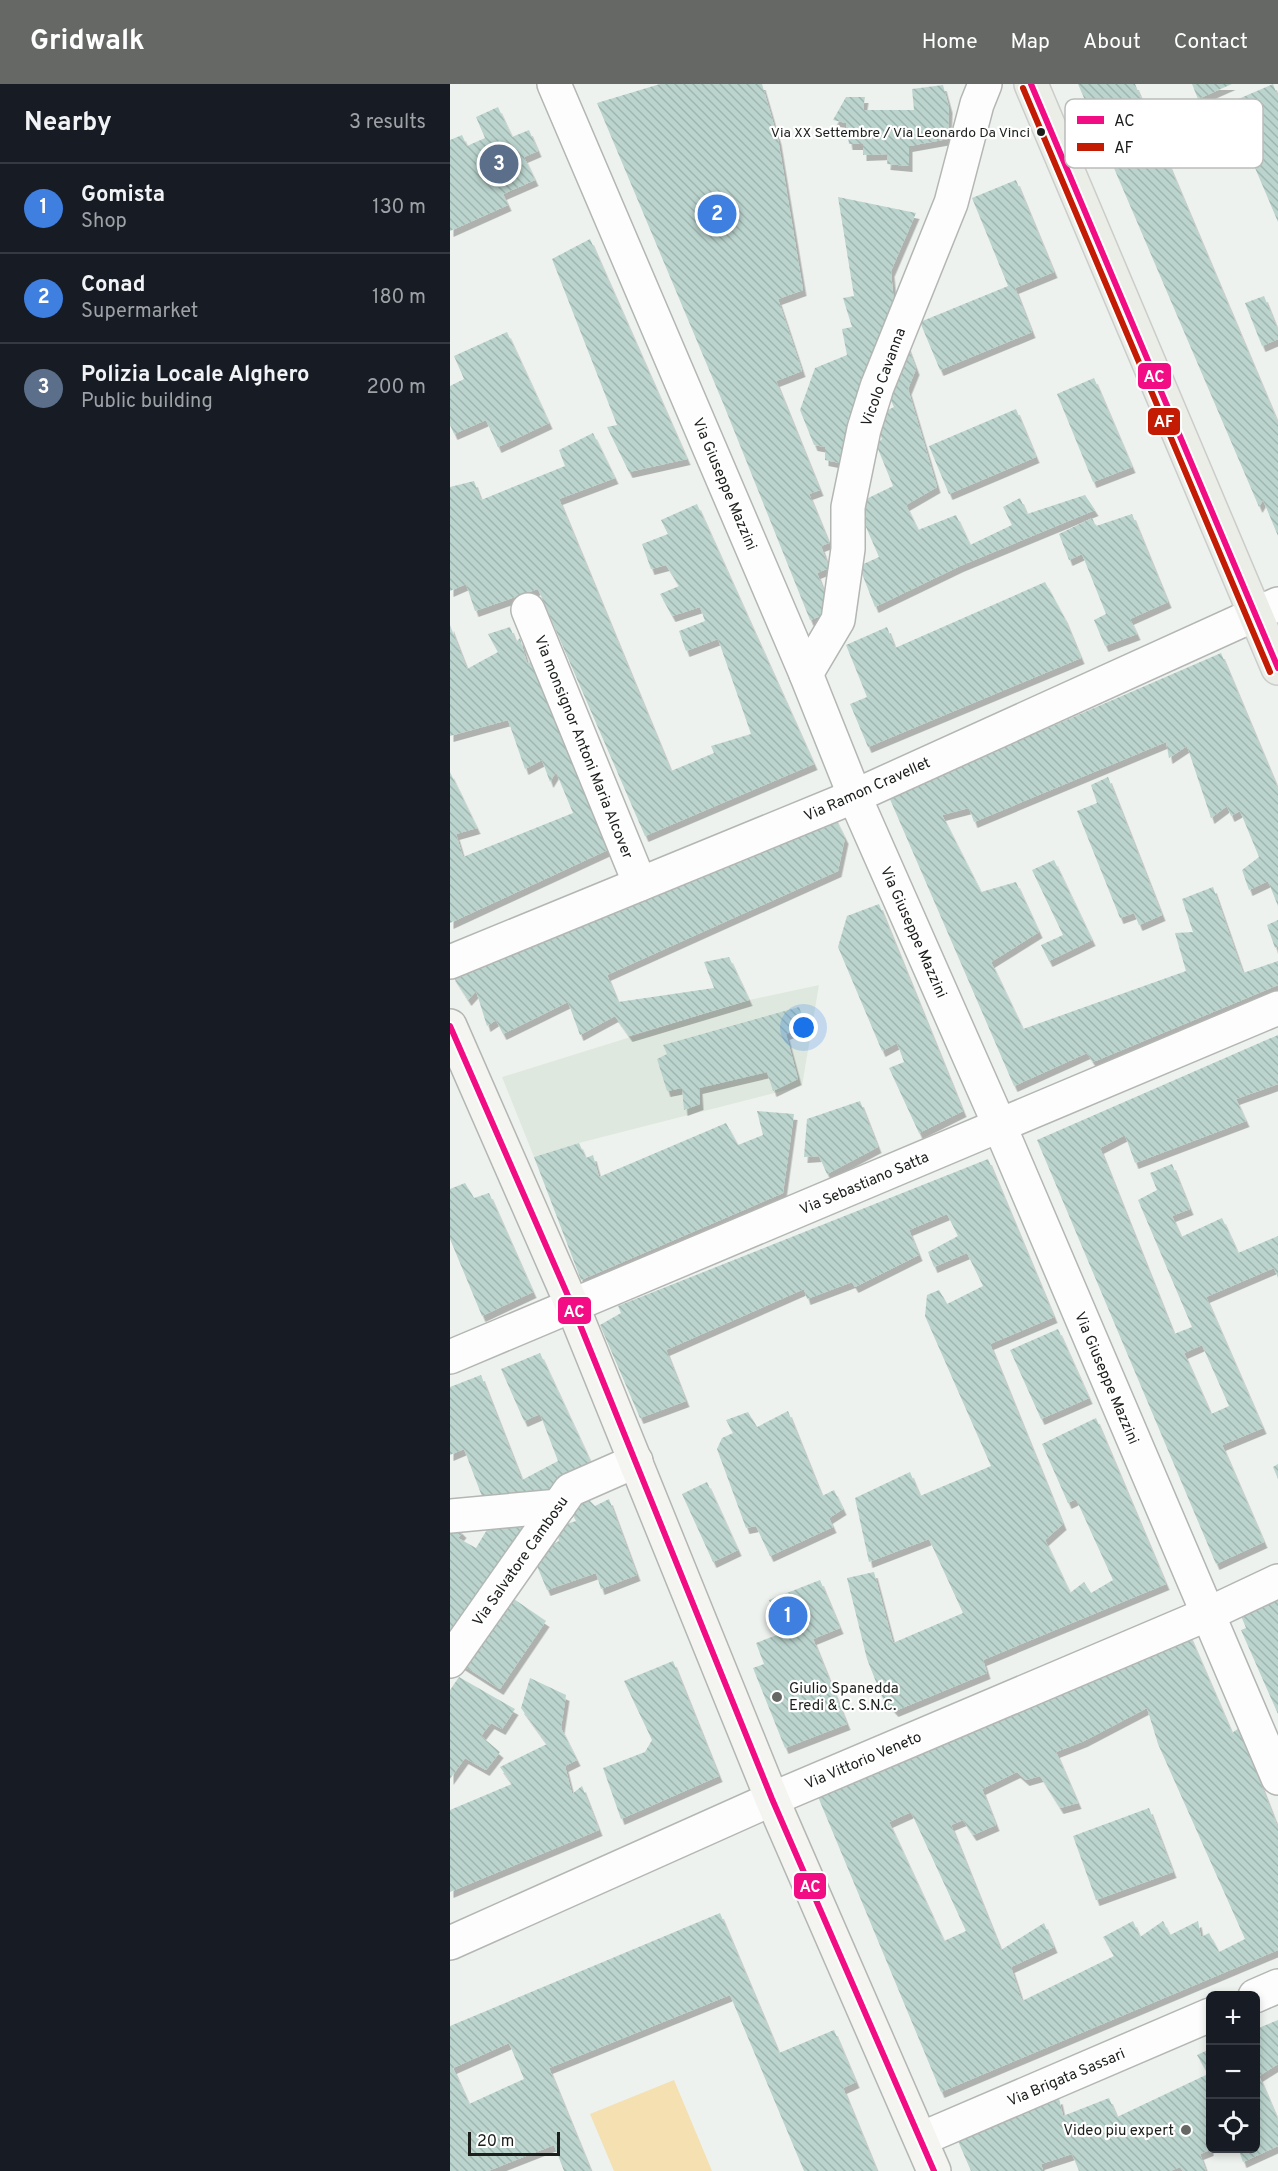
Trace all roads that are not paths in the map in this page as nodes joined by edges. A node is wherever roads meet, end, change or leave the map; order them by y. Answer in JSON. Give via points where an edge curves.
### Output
{"nodes":[{"id":1,"x":554,"y":84,"type":"edge"},
{"id":2,"x":985,"y":84,"type":"edge"},
{"id":3,"x":1031,"y":84,"type":"edge"},
{"id":4,"x":1065,"y":160,"type":"edge"},
{"id":5,"x":1069,"y":168,"type":"edge"},
{"id":6,"x":1267,"y":609,"type":"edge"},
{"id":7,"x":528,"y":610,"type":"dead end"},
{"id":8,"x":1278,"y":668,"type":"edge"},
{"id":9,"x":806,"y":674,"type":"junction"},
{"id":10,"x":855,"y":796,"type":"junction"},
{"id":11,"x":640,"y":884,"type":"junction"},
{"id":12,"x":450,"y":962,"type":"edge"},
{"id":13,"x":1278,"y":1008,"type":"edge"},
{"id":14,"x":450,"y":1026,"type":"edge"},
{"id":15,"x":999,"y":1126,"type":"junction"},
{"id":16,"x":573,"y":1305,"type":"junction"},
{"id":17,"x":450,"y":1357,"type":"edge"},
{"id":18,"x":636,"y":1461,"type":"junction"},
{"id":19,"x":559,"y":1506,"type":"junction"},
{"id":20,"x":450,"y":1516,"type":"edge"},
{"id":21,"x":1278,"y":1581,"type":"edge"},
{"id":22,"x":1208,"y":1614,"type":"junction"},
{"id":23,"x":450,"y":1661,"type":"edge"},
{"id":24,"x":1278,"y":1778,"type":"edge"},
{"id":25,"x":772,"y":1799,"type":"junction"},
{"id":26,"x":450,"y":1943,"type":"edge"},
{"id":27,"x":1278,"y":1986,"type":"edge"},
{"id":28,"x":1260,"y":1993,"type":"edge"},
{"id":29,"x":1206,"y":2017,"type":"edge"},
{"id":30,"x":921,"y":2139,"type":"junction"},
{"id":31,"x":934,"y":2171,"type":"edge"}],
"edges":[{"from":1,"to":9,"type":"street","name":"Via Giuseppe Mazzini"},
{"from":2,"to":9,"type":"street","name":"Vicolo Cavanna","via":[[951,203],[864,429],[848,507],[848,549],[838,620]]},
{"from":3,"to":4,"type":"main road"},
{"from":5,"to":6,"type":"main road"},
{"from":6,"to":8,"type":"main road"},
{"from":6,"to":10,"type":"street","name":"Via Ramon Cravellet"},
{"from":7,"to":11,"type":"street","name":"Via monsignor Antoni Maria Alcover"},
{"from":9,"to":10,"type":"street","name":"Via Giuseppe Mazzini"},
{"from":10,"to":11,"type":"street","name":"Via Ramon Cravellet"},
{"from":10,"to":15,"type":"street","name":"Via Giuseppe Mazzini"},
{"from":11,"to":12,"type":"street","name":"Via Ramon Cravellet"},
{"from":13,"to":15,"type":"street","name":"Via Sebastiano Satta"},
{"from":14,"to":16,"type":"main road"},
{"from":15,"to":16,"type":"street","name":"Via Sebastiano Satta"},
{"from":15,"to":22,"type":"street","name":"Via Giuseppe Mazzini"},
{"from":16,"to":17,"type":"street","name":"Via Sebastiano Satta"},
{"from":16,"to":18,"type":"main road"},
{"from":18,"to":19,"type":"street","name":"Via Salvatore Cambosu","via":[[570,1490]]},
{"from":18,"to":25,"type":"main road"},
{"from":19,"to":20,"type":"street"},
{"from":19,"to":23,"type":"street","name":"Via Salvatore Cambosu"},
{"from":21,"to":22,"type":"street","name":"Via Vittorio Veneto"},
{"from":22,"to":24,"type":"street","name":"Via Giuseppe Mazzini"},
{"from":22,"to":25,"type":"street","name":"Via Vittorio Veneto"},
{"from":25,"to":26,"type":"street","name":"Via Vittorio Veneto"},
{"from":25,"to":30,"type":"main road"},
{"from":27,"to":28,"type":"street"},
{"from":29,"to":30,"type":"street","name":"Via Brigata Sassari"},
{"from":30,"to":31,"type":"main road"}]}
